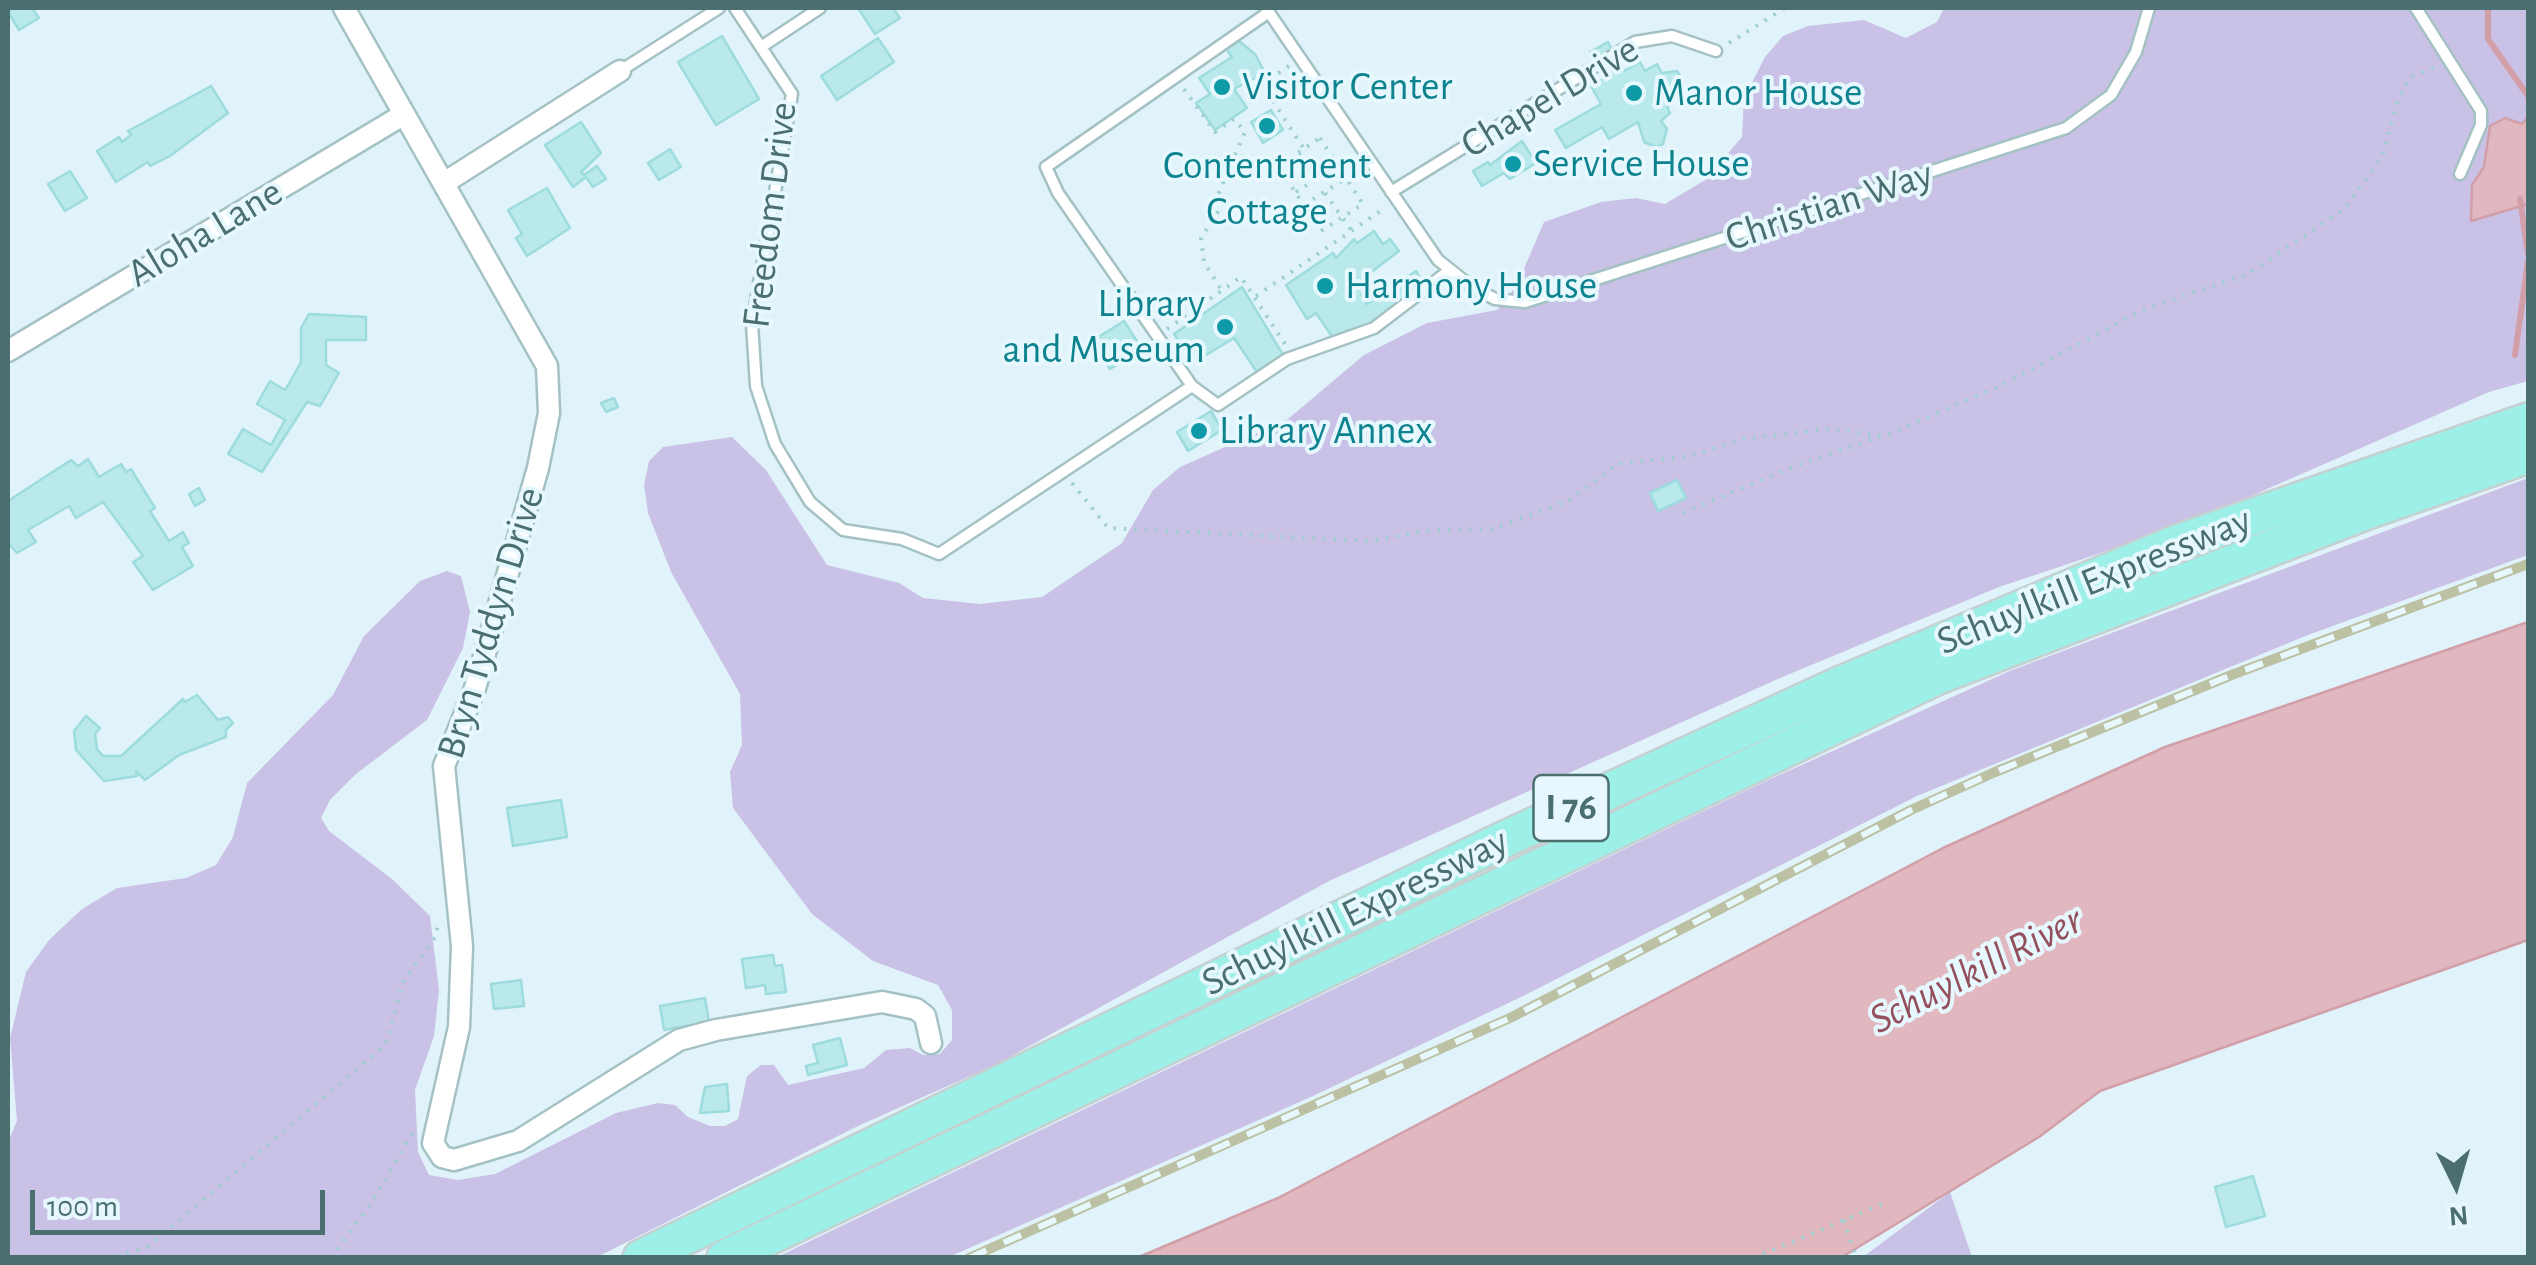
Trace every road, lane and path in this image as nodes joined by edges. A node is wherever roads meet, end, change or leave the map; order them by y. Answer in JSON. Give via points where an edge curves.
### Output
{"nodes":[{"id":1,"x":344,"y":8,"type":"edge"},
{"id":2,"x":718,"y":8,"type":"edge"},
{"id":3,"x":735,"y":8,"type":"edge"},
{"id":4,"x":820,"y":8,"type":"edge"},
{"id":5,"x":1785,"y":8,"type":"edge"},
{"id":6,"x":2149,"y":8,"type":"edge"},
{"id":7,"x":2416,"y":8,"type":"edge"},
{"id":8,"x":1268,"y":10,"type":"edge"},
{"id":9,"x":761,"y":48,"type":"junction"},
{"id":10,"x":1716,"y":51,"type":"joint"},
{"id":11,"x":1300,"y":58,"type":"junction"},
{"id":12,"x":2450,"y":61,"type":"junction"},
{"id":13,"x":620,"y":71,"type":"joint"},
{"id":14,"x":1176,"y":78,"type":"junction"},
{"id":15,"x":403,"y":115,"type":"junction"},
{"id":16,"x":1301,"y":150,"type":"junction"},
{"id":17,"x":1338,"y":165,"type":"junction"},
{"id":18,"x":2460,"y":174,"type":"dead end"},
{"id":19,"x":1323,"y":175,"type":"junction"},
{"id":20,"x":1346,"y":178,"type":"junction"},
{"id":21,"x":1314,"y":181,"type":"junction"},
{"id":22,"x":444,"y":183,"type":"junction"},
{"id":23,"x":1331,"y":188,"type":"junction"},
{"id":24,"x":1296,"y":192,"type":"junction"},
{"id":25,"x":1322,"y":193,"type":"junction"},
{"id":26,"x":1394,"y":196,"type":"junction"},
{"id":27,"x":1304,"y":205,"type":"junction"},
{"id":28,"x":1342,"y":217,"type":"junction"},
{"id":29,"x":1351,"y":230,"type":"junction"},
{"id":30,"x":1450,"y":270,"type":"junction"},
{"id":31,"x":1222,"y":291,"type":"junction"},
{"id":32,"x":1255,"y":297,"type":"junction"},
{"id":33,"x":1158,"y":336,"type":"junction"},
{"id":34,"x":8,"y":351,"type":"edge"},
{"id":35,"x":1293,"y":357,"type":"junction"},
{"id":36,"x":1192,"y":386,"type":"junction"},
{"id":37,"x":2528,"y":421,"type":"edge"},
{"id":38,"x":1884,"y":436,"type":"junction"},
{"id":39,"x":2528,"y":455,"type":"edge"},
{"id":40,"x":1063,"y":472,"type":"junction"},
{"id":41,"x":1683,"y":513,"type":"dead end"},
{"id":42,"x":458,"y":894,"type":"junction"},
{"id":43,"x":931,"y":1043,"type":"dead end"},
{"id":44,"x":419,"y":1122,"type":"dead end"},
{"id":45,"x":1884,"y":1203,"type":"dead end"},
{"id":46,"x":1844,"y":1220,"type":"junction"},
{"id":47,"x":1763,"y":1254,"type":"dead end"},
{"id":48,"x":106,"y":1258,"type":"edge"},
{"id":49,"x":331,"y":1258,"type":"edge"},
{"id":50,"x":641,"y":1258,"type":"edge"},
{"id":51,"x":725,"y":1258,"type":"edge"},
{"id":52,"x":1856,"y":1258,"type":"edge"}],
"edges":[{"from":1,"to":15,"type":"street","name":"Bryn Tyddyn Drive"},
{"from":2,"to":13,"type":"lane"},
{"from":3,"to":9,"type":"lane","name":"Freedom Drive"},
{"from":4,"to":9,"type":"lane"},
{"from":5,"to":10,"type":"path"},
{"from":6,"to":30,"type":"lane","name":"Christian Way","via":[[2136,52],[2112,95],[2066,128],[1525,302],[1495,299]]},
{"from":7,"to":12,"type":"lane"},
{"from":8,"to":11,"type":"lane","name":"Christian Way"},
{"from":8,"to":14,"type":"lane"},
{"from":9,"to":40,"type":"lane","name":"Freedom Drive","via":[[792,94],[752,324],[756,386],[775,444],[810,502],[842,530],[902,538],[940,554]]},
{"from":10,"to":26,"type":"lane","name":"Chapel Drive","via":[[1672,36],[1634,42]]},
{"from":11,"to":16,"type":"path","via":[[1262,84]]},
{"from":11,"to":26,"type":"lane","name":"Christian Way"},
{"from":12,"to":18,"type":"lane","via":[[2480,111],[2481,125]]},
{"from":12,"to":38,"type":"path","via":[[2411,77],[2382,157],[2345,208],[2248,274],[2142,310],[2002,385]]},
{"from":13,"to":22,"type":"street"},
{"from":14,"to":31,"type":"path","via":[[1214,132],[1234,119],[1245,132],[1216,198],[1214,220],[1201,238],[1204,262]]},
{"from":14,"to":33,"type":"lane","via":[[1046,167]]},
{"from":15,"to":22,"type":"street","name":"Bryn Tyddyn Drive"},
{"from":15,"to":34,"type":"street","name":"Aloha Lane"},
{"from":16,"to":17,"type":"path","via":[[1320,138]]},
{"from":16,"to":21,"type":"path"},
{"from":16,"to":24,"type":"path","via":[[1278,166]]},
{"from":17,"to":19,"type":"path"},
{"from":17,"to":20,"type":"path"},
{"from":19,"to":21,"type":"path"},
{"from":19,"to":23,"type":"path"},
{"from":20,"to":23,"type":"path"},
{"from":20,"to":28,"type":"path","via":[[1364,204]]},
{"from":21,"to":24,"type":"path"},
{"from":21,"to":25,"type":"path"},
{"from":22,"to":42,"type":"street","name":"Bryn Tyddyn Drive","via":[[547,366],[549,413],[475,688],[444,766]]},
{"from":23,"to":25,"type":"path"},
{"from":24,"to":27,"type":"path"},
{"from":25,"to":27,"type":"path"},
{"from":25,"to":28,"type":"path"},
{"from":26,"to":29,"type":"path"},
{"from":26,"to":30,"type":"lane","name":"Christian Way"},
{"from":27,"to":28,"type":"path","via":[[1321,231]]},
{"from":28,"to":29,"type":"path"},
{"from":29,"to":32,"type":"path"},
{"from":30,"to":35,"type":"lane","via":[[1374,328]]},
{"from":31,"to":32,"type":"path","via":[[1241,278]]},
{"from":31,"to":33,"type":"path"},
{"from":32,"to":35,"type":"path"},
{"from":33,"to":36,"type":"lane"},
{"from":35,"to":36,"type":"lane","via":[[1218,405]]},
{"from":36,"to":40,"type":"lane"},
{"from":37,"to":50,"type":"highway","name":"Schuylkill Expressway","number":"I 76","via":[[2178,543],[1836,686],[1505,838]]},
{"from":38,"to":40,"type":"path","via":[[1812,431],[1618,464],[1568,501],[1493,529],[1370,541],[1108,528]]},
{"from":38,"to":41,"type":"path"},
{"from":39,"to":51,"type":"highway","name":"Schuylkill Expressway","number":"I 76","via":[[1938,676]]},
{"from":42,"to":43,"type":"street","name":"Bryn Tyddyn Drive","via":[[459,1028],[434,1143],[442,1157],[454,1160],[518,1141],[679,1040],[716,1030],[882,1002],[926,1016]]},
{"from":42,"to":48,"type":"path","via":[[442,900],[436,936],[403,982],[386,1044],[146,1248]]},
{"from":44,"to":49,"type":"path"},
{"from":45,"to":46,"type":"path"},
{"from":46,"to":47,"type":"path"},
{"from":46,"to":52,"type":"path"}]}
